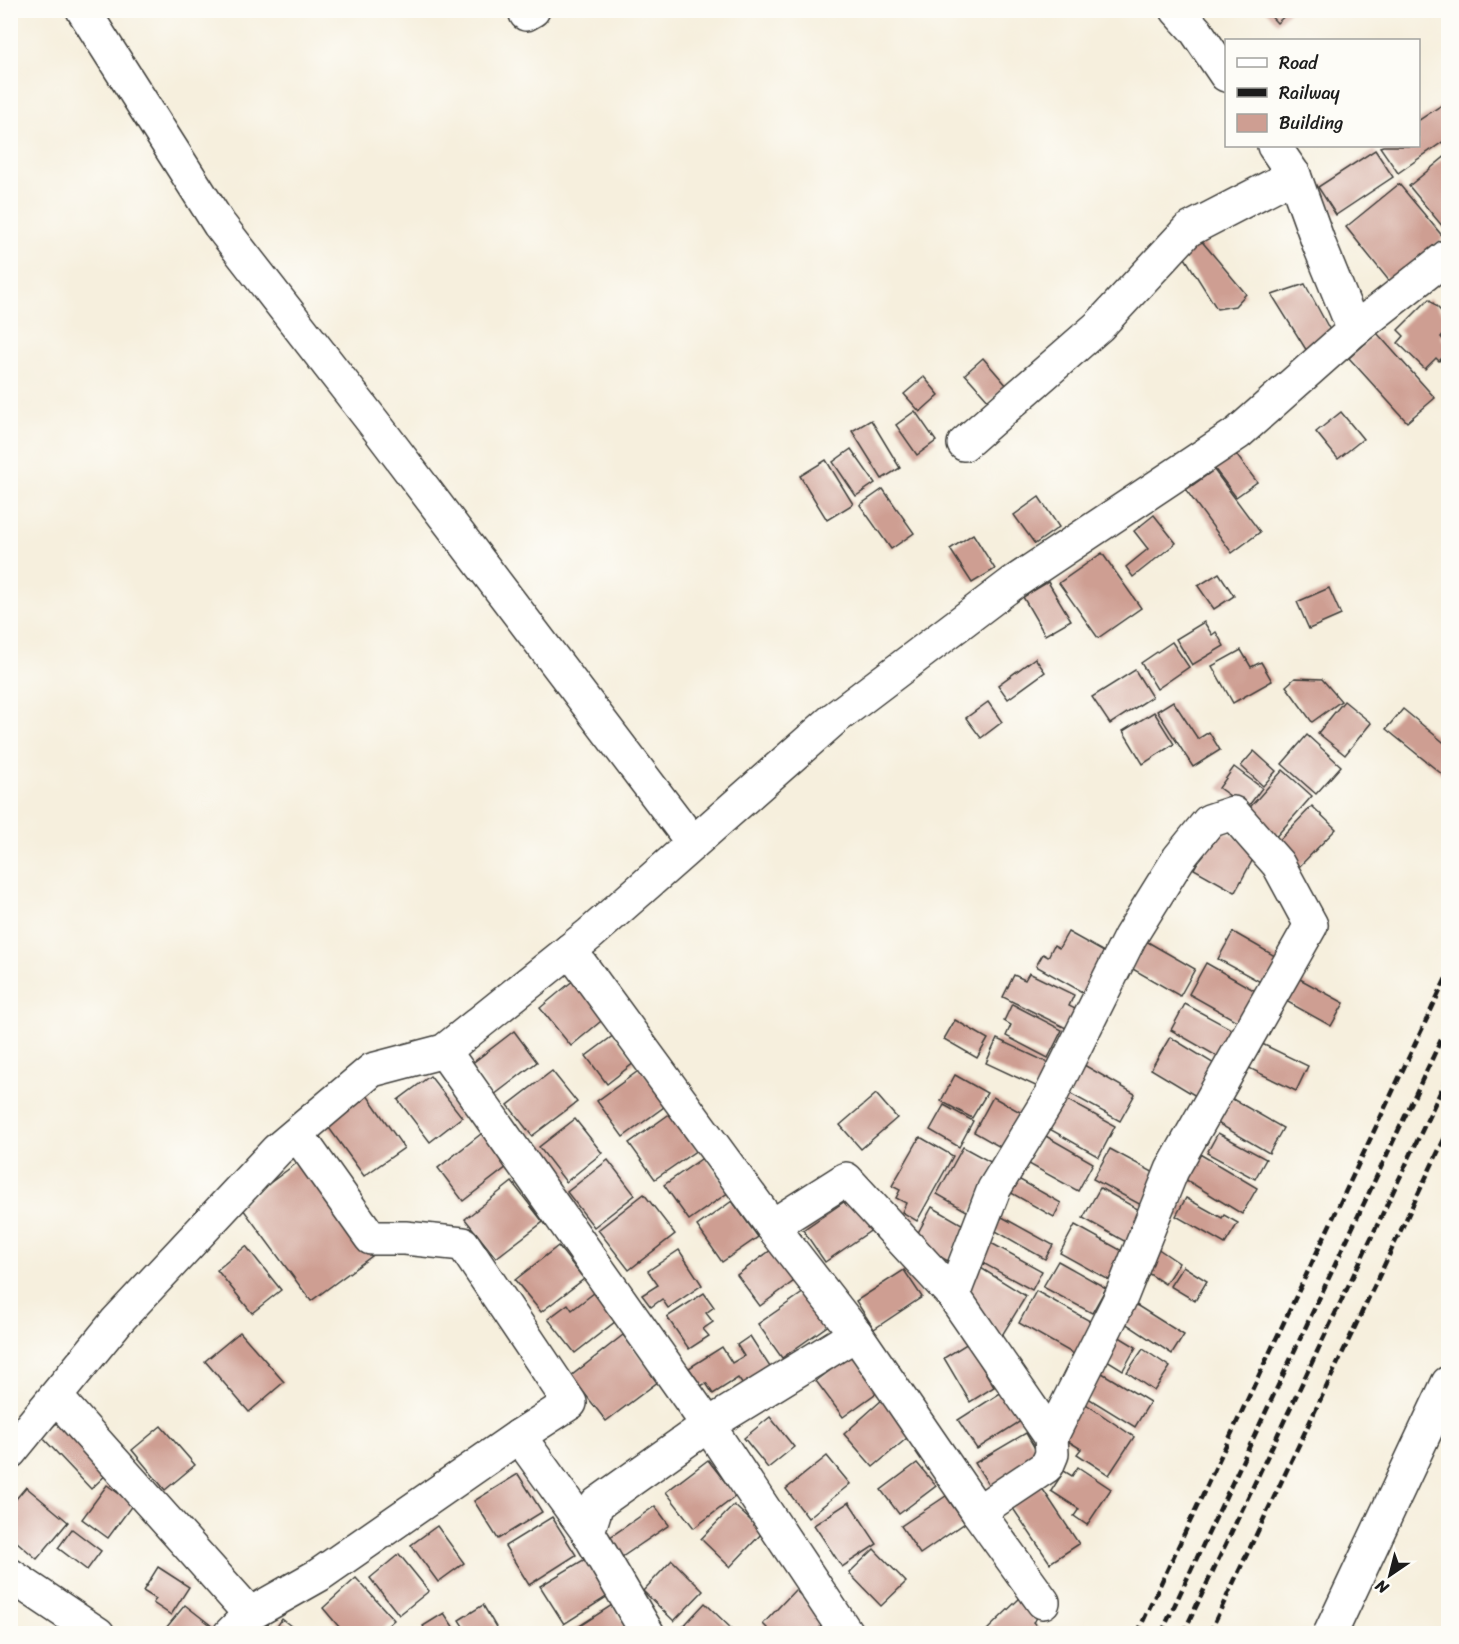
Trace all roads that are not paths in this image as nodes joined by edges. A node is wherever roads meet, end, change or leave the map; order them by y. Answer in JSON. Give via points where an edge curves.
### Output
{"nodes":[{"id":1,"x":83,"y":10,"type":"edge"},
{"id":2,"x":1178,"y":10,"type":"edge"},
{"id":3,"x":1225,"y":72,"type":"edge"},
{"id":4,"x":1275,"y":147,"type":"edge"},
{"id":5,"x":1294,"y":175,"type":"junction"},
{"id":6,"x":1449,"y":256,"type":"edge"},
{"id":7,"x":1354,"y":330,"type":"junction"},
{"id":8,"x":964,"y":444,"type":"dead end"},
{"id":9,"x":693,"y":843,"type":"junction"},
{"id":10,"x":570,"y":950,"type":"junction"},
{"id":11,"x":444,"y":1051,"type":"junction"},
{"id":12,"x":297,"y":1134,"type":"junction"},
{"id":13,"x":772,"y":1226,"type":"junction"},
{"id":14,"x":953,"y":1295,"type":"junction"},
{"id":15,"x":856,"y":1334,"type":"junction"},
{"id":16,"x":1449,"y":1383,"type":"edge"},
{"id":17,"x":56,"y":1397,"type":"junction"},
{"id":18,"x":708,"y":1425,"type":"junction"},
{"id":19,"x":519,"y":1436,"type":"junction"},
{"id":20,"x":1051,"y":1437,"type":"junction"},
{"id":21,"x":10,"y":1452,"type":"edge"},
{"id":22,"x":978,"y":1512,"type":"junction"},
{"id":23,"x":588,"y":1532,"type":"junction"},
{"id":24,"x":10,"y":1575,"type":"edge"},
{"id":25,"x":1043,"y":1602,"type":"dead end"},
{"id":26,"x":240,"y":1624,"type":"edge"},
{"id":27,"x":98,"y":1634,"type":"edge"},
{"id":28,"x":648,"y":1634,"type":"edge"},
{"id":29,"x":847,"y":1634,"type":"edge"},
{"id":30,"x":1330,"y":1634,"type":"edge"}],
"edges":[{"from":1,"to":9,"type":"street","via":[[219,224]]},
{"from":2,"to":3,"type":"street"},
{"from":4,"to":5,"type":"street"},
{"from":5,"to":7,"type":"street"},
{"from":5,"to":8,"type":"street","via":[[1188,230],[1099,326]]},
{"from":6,"to":7,"type":"street"},
{"from":7,"to":9,"type":"street","via":[[1238,433],[1013,583],[835,718]]},
{"from":9,"to":10,"type":"street"},
{"from":10,"to":11,"type":"street"},
{"from":10,"to":13,"type":"street"},
{"from":11,"to":12,"type":"street","via":[[372,1070]]},
{"from":11,"to":18,"type":"street"},
{"from":12,"to":17,"type":"street","via":[[277,1150],[117,1321]]},
{"from":12,"to":19,"type":"street","via":[[371,1238],[463,1244],[570,1403]]},
{"from":13,"to":14,"type":"street","via":[[846,1179]]},
{"from":13,"to":15,"type":"street"},
{"from":14,"to":20,"type":"street"},
{"from":14,"to":20,"type":"street","via":[[994,1189],[1050,1096],[1130,937],[1179,858],[1209,820],[1233,813],[1278,864],[1311,926],[1172,1170],[1120,1297]]},
{"from":15,"to":18,"type":"street"},
{"from":15,"to":22,"type":"street"},
{"from":16,"to":30,"type":"street"},
{"from":17,"to":21,"type":"street"},
{"from":17,"to":26,"type":"street"},
{"from":18,"to":23,"type":"street","via":[[597,1504]]},
{"from":18,"to":29,"type":"street"},
{"from":19,"to":23,"type":"street"},
{"from":19,"to":26,"type":"street","via":[[319,1575]]},
{"from":20,"to":22,"type":"street","via":[[1052,1454],[1047,1466]]},
{"from":22,"to":25,"type":"street"},
{"from":23,"to":28,"type":"street"},
{"from":24,"to":27,"type":"street"}]}
